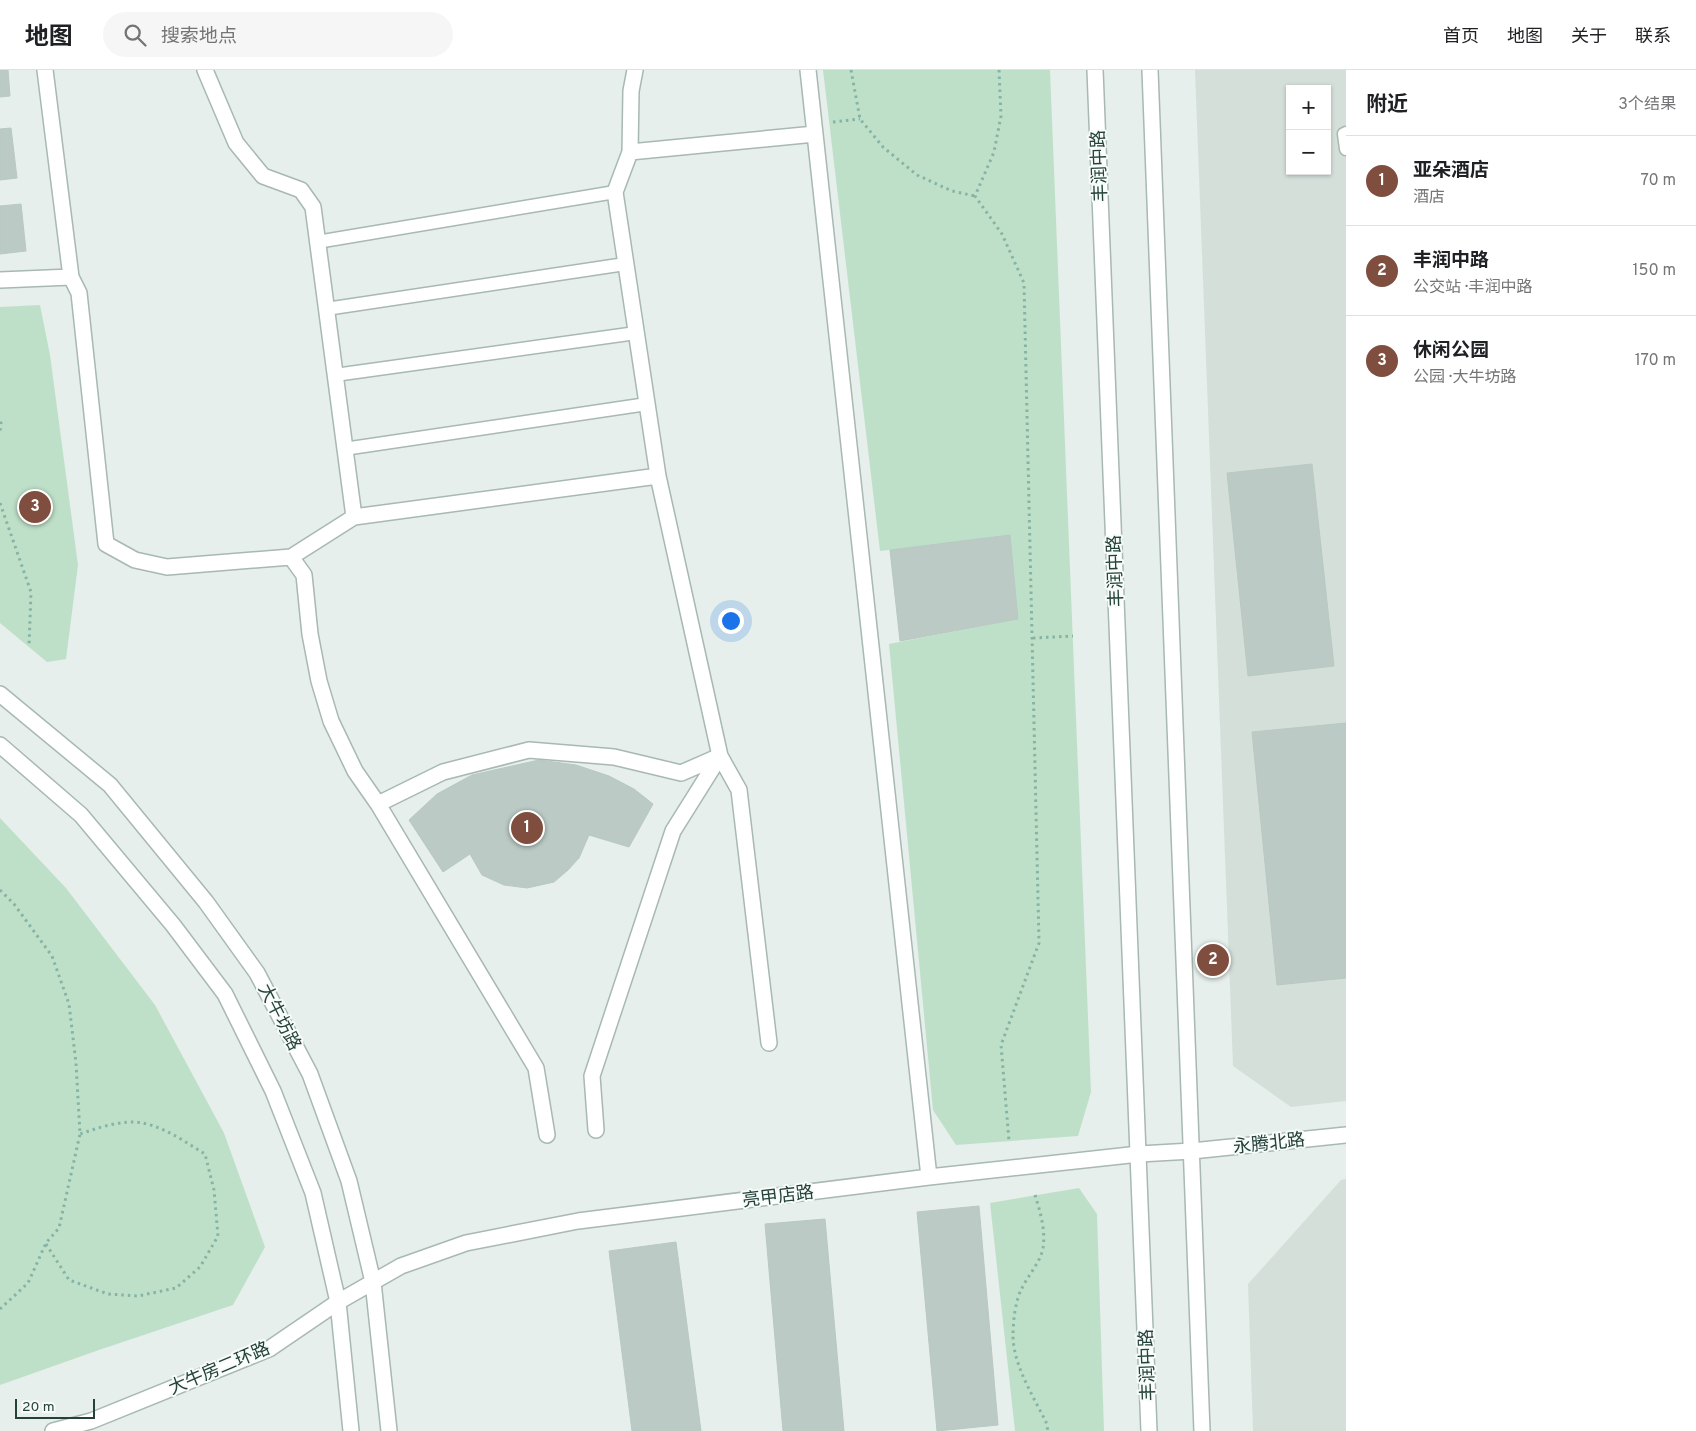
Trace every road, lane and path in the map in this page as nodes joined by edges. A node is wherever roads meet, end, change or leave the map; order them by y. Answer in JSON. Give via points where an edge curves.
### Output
{"nodes":[{"id":1,"x":45,"y":70,"type":"edge"},
{"id":2,"x":205,"y":70,"type":"edge"},
{"id":3,"x":635,"y":70,"type":"edge"},
{"id":4,"x":808,"y":70,"type":"edge"},
{"id":5,"x":851,"y":70,"type":"edge"},
{"id":6,"x":999,"y":70,"type":"edge"},
{"id":7,"x":1095,"y":70,"type":"edge"},
{"id":8,"x":1150,"y":70,"type":"edge"},
{"id":9,"x":860,"y":119,"type":"junction"},
{"id":10,"x":829,"y":123,"type":"dead end"},
{"id":11,"x":1346,"y":133,"type":"edge"},
{"id":12,"x":815,"y":134,"type":"junction"},
{"id":13,"x":1346,"y":150,"type":"edge"},
{"id":14,"x":630,"y":152,"type":"junction"},
{"id":15,"x":614,"y":192,"type":"junction"},
{"id":16,"x":975,"y":196,"type":"junction"},
{"id":17,"x":317,"y":242,"type":"junction"},
{"id":18,"x":625,"y":264,"type":"junction"},
{"id":19,"x":71,"y":277,"type":"junction"},
{"id":20,"x":0,"y":280,"type":"edge"},
{"id":21,"x":326,"y":309,"type":"junction"},
{"id":22,"x":636,"y":333,"type":"junction"},
{"id":23,"x":335,"y":375,"type":"junction"},
{"id":24,"x":647,"y":404,"type":"junction"},
{"id":25,"x":0,"y":422,"type":"edge"},
{"id":26,"x":0,"y":431,"type":"edge"},
{"id":27,"x":344,"y":449,"type":"junction"},
{"id":28,"x":658,"y":476,"type":"junction"},
{"id":29,"x":0,"y":503,"type":"edge"},
{"id":30,"x":354,"y":518,"type":"junction"},
{"id":31,"x":291,"y":557,"type":"junction"},
{"id":32,"x":1073,"y":636,"type":"dead end"},
{"id":33,"x":1033,"y":638,"type":"junction"},
{"id":34,"x":29,"y":647,"type":"dead end"},
{"id":35,"x":0,"y":694,"type":"edge"},
{"id":36,"x":0,"y":745,"type":"edge"},
{"id":37,"x":720,"y":756,"type":"junction"},
{"id":38,"x":378,"y":804,"type":"junction"},
{"id":39,"x":0,"y":890,"type":"edge"},
{"id":40,"x":769,"y":1043,"type":"dead end"},
{"id":41,"x":596,"y":1130,"type":"dead end"},
{"id":42,"x":80,"y":1134,"type":"junction"},
{"id":43,"x":548,"y":1135,"type":"dead end"},
{"id":44,"x":1346,"y":1135,"type":"edge"},
{"id":45,"x":1009,"y":1141,"type":"dead end"},
{"id":46,"x":1192,"y":1151,"type":"junction"},
{"id":47,"x":1139,"y":1154,"type":"junction"},
{"id":48,"x":929,"y":1177,"type":"junction"},
{"id":49,"x":1035,"y":1195,"type":"dead end"},
{"id":50,"x":46,"y":1244,"type":"junction"},
{"id":51,"x":373,"y":1282,"type":"junction"},
{"id":52,"x":338,"y":1302,"type":"junction"},
{"id":53,"x":0,"y":1309,"type":"edge"},
{"id":54,"x":53,"y":1431,"type":"edge"},
{"id":55,"x":351,"y":1431,"type":"edge"},
{"id":56,"x":389,"y":1431,"type":"edge"},
{"id":57,"x":1048,"y":1431,"type":"edge"},
{"id":58,"x":1149,"y":1431,"type":"edge"},
{"id":59,"x":1202,"y":1431,"type":"edge"}],
"edges":[{"from":1,"to":19,"type":"street"},
{"from":2,"to":17,"type":"street","via":[[236,143],[263,176],[301,190],[313,207]]},
{"from":3,"to":14,"type":"street","via":[[631,91]]},
{"from":4,"to":12,"type":"street"},
{"from":5,"to":9,"type":"path"},
{"from":6,"to":16,"type":"path","via":[[1001,116],[994,152]]},
{"from":7,"to":47,"type":"street","name":"丰润中路"},
{"from":8,"to":46,"type":"street"},
{"from":9,"to":10,"type":"path"},
{"from":9,"to":16,"type":"path","via":[[884,148],[917,175],[952,191]]},
{"from":11,"to":13,"type":"lane"},
{"from":12,"to":14,"type":"street"},
{"from":12,"to":48,"type":"street"},
{"from":14,"to":15,"type":"street"},
{"from":15,"to":17,"type":"lane"},
{"from":15,"to":18,"type":"street"},
{"from":16,"to":33,"type":"path","via":[[1002,234],[1024,283]]},
{"from":17,"to":21,"type":"street"},
{"from":18,"to":21,"type":"lane"},
{"from":18,"to":22,"type":"street"},
{"from":19,"to":20,"type":"street"},
{"from":19,"to":31,"type":"street","via":[[79,293],[106,544],[135,560],[167,567]]},
{"from":21,"to":23,"type":"street"},
{"from":22,"to":23,"type":"lane"},
{"from":22,"to":24,"type":"street"},
{"from":23,"to":27,"type":"street"},
{"from":24,"to":27,"type":"lane"},
{"from":24,"to":28,"type":"street"},
{"from":25,"to":26,"type":"path"},
{"from":27,"to":30,"type":"street"},
{"from":28,"to":30,"type":"street"},
{"from":28,"to":37,"type":"street"},
{"from":29,"to":34,"type":"path","via":[[32,592]]},
{"from":30,"to":31,"type":"street"},
{"from":31,"to":38,"type":"street","via":[[304,575],[318,681],[331,721],[355,771]]},
{"from":32,"to":33,"type":"path"},
{"from":33,"to":45,"type":"path","via":[[1039,944],[1001,1046]]},
{"from":35,"to":51,"type":"street","name":"大牛坊路","via":[[110,785],[206,902],[257,974],[310,1074],[349,1181]]},
{"from":36,"to":52,"type":"street","via":[[81,815],[225,994],[273,1091],[313,1193]]},
{"from":37,"to":38,"type":"street","via":[[681,773],[614,757],[529,750],[443,772]]},
{"from":37,"to":40,"type":"street","via":[[739,790]]},
{"from":37,"to":41,"type":"street","via":[[673,832],[592,1076]]},
{"from":38,"to":43,"type":"street","via":[[536,1068]]},
{"from":39,"to":42,"type":"path","via":[[52,956],[69,1004]]},
{"from":42,"to":50,"type":"path","via":[[59,1228]]},
{"from":42,"to":50,"type":"path","via":[[104,1125],[140,1122],[170,1132],[205,1154],[214,1190],[218,1236],[200,1267],[176,1288],[138,1296],[108,1294],[69,1280]]},
{"from":44,"to":46,"type":"street","name":"永腾北路"},
{"from":46,"to":47,"type":"street","name":"亮甲店路"},
{"from":46,"to":59,"type":"street"},
{"from":47,"to":48,"type":"street","name":"亮甲店路"},
{"from":47,"to":58,"type":"street","name":"丰润中路"},
{"from":48,"to":51,"type":"street","name":"亮甲店路","via":[[578,1220],[466,1244],[401,1266]]},
{"from":49,"to":57,"type":"path","via":[[1042,1218],[1043,1247],[1036,1267],[1021,1289],[1013,1338],[1020,1367]]},
{"from":50,"to":53,"type":"path","via":[[28,1283]]},
{"from":51,"to":52,"type":"street","name":"大牛房二环路"},
{"from":51,"to":56,"type":"street","name":"大牛坊路"},
{"from":52,"to":54,"type":"street","name":"大牛房二环路","via":[[269,1348],[91,1421]]},
{"from":52,"to":55,"type":"street"}]}
